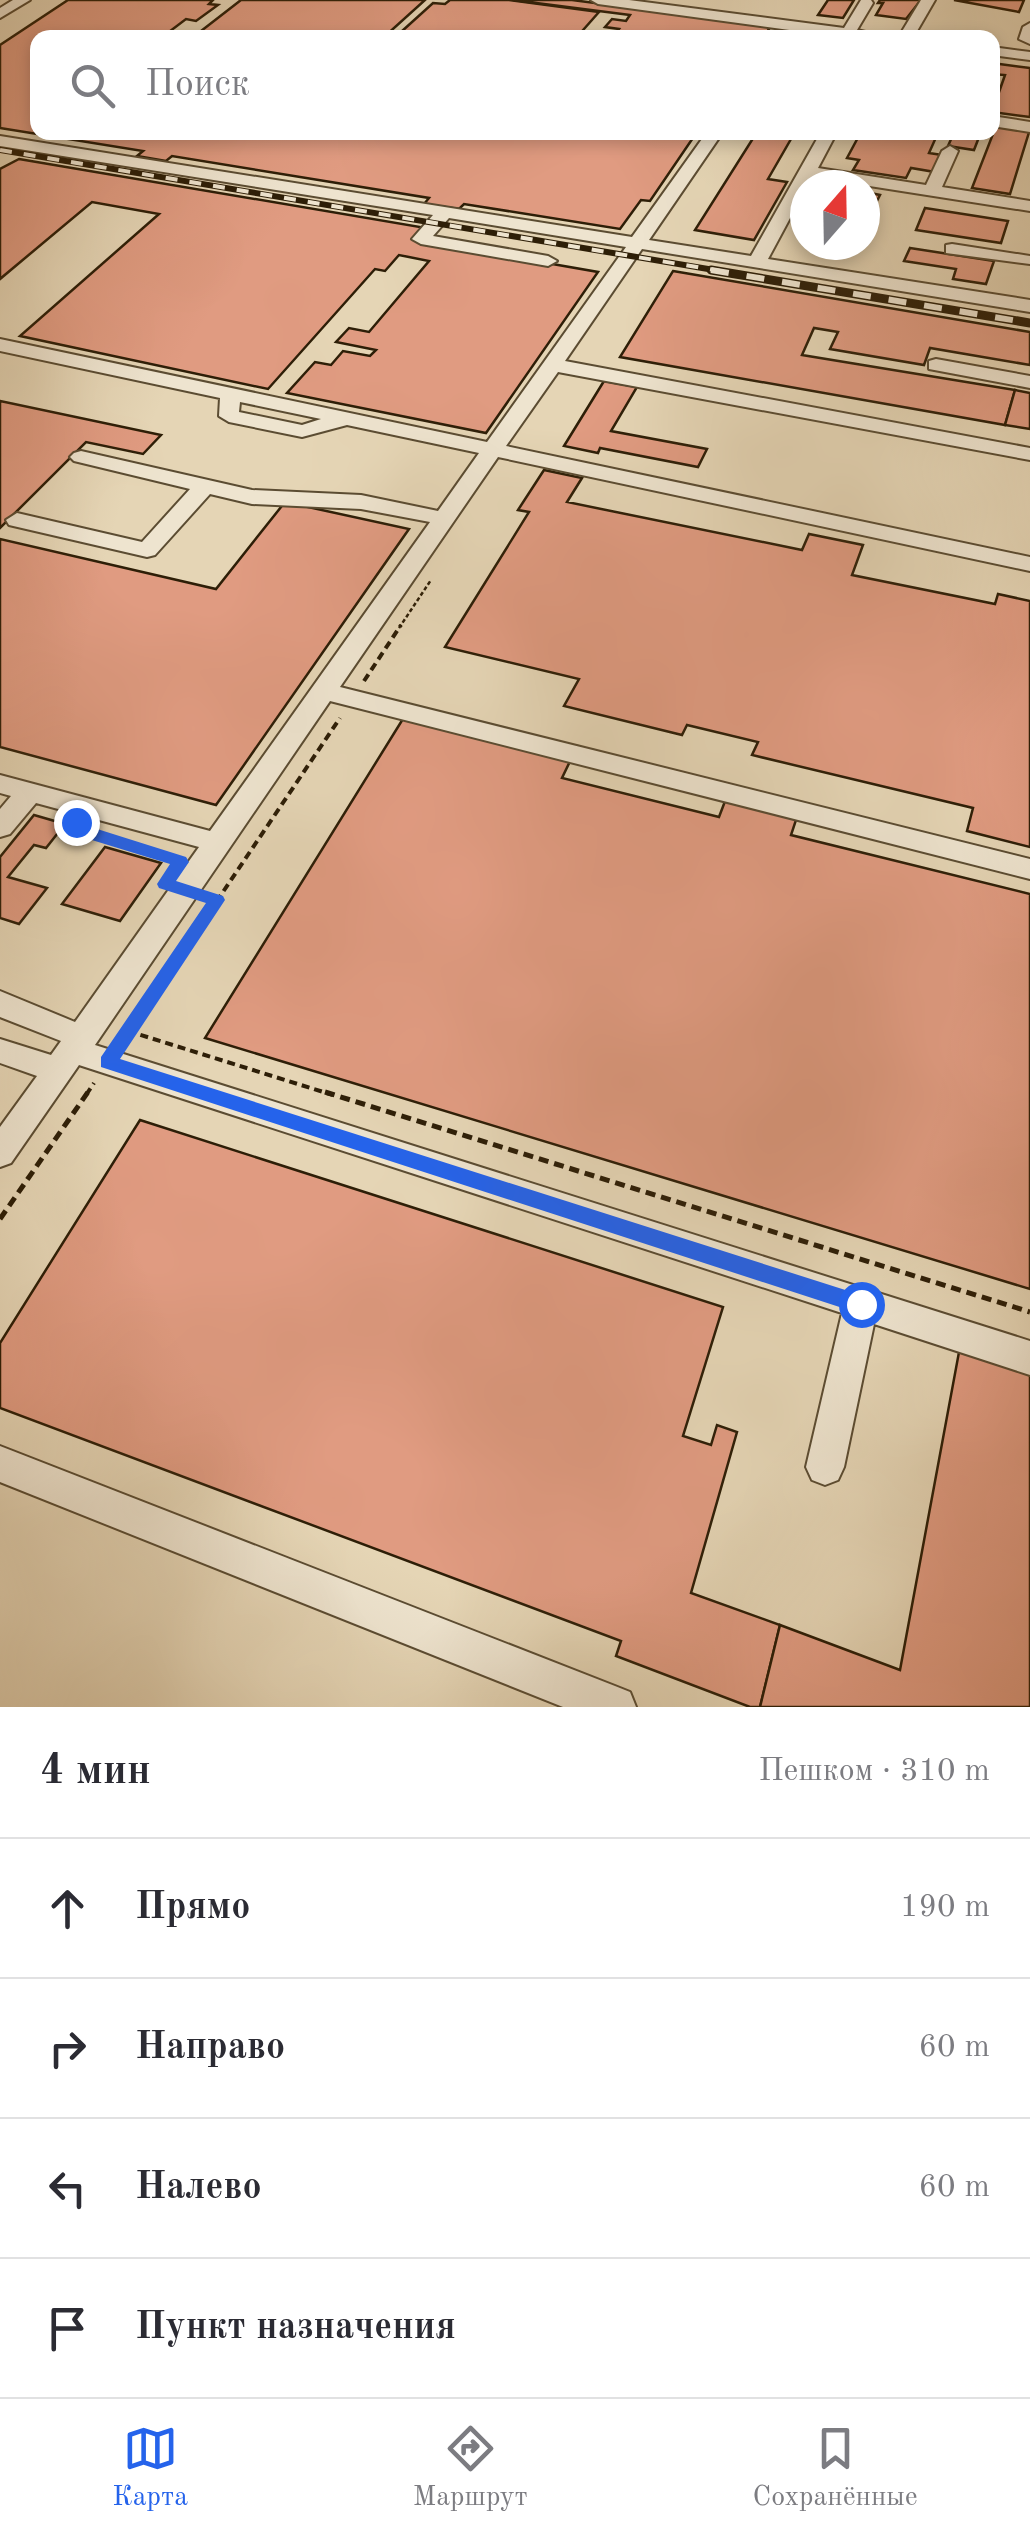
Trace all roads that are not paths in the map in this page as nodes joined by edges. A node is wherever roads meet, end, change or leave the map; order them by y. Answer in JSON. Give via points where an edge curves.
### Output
{"nodes":[{"id":1,"x":23,"y":0,"type":"edge"},
{"id":2,"x":928,"y":0,"type":"edge"},
{"id":3,"x":608,"y":1,"type":"edge"},
{"id":4,"x":866,"y":3,"type":"dead end"},
{"id":5,"x":0,"y":14,"type":"edge"},
{"id":6,"x":1030,"y":26,"type":"edge"},
{"id":7,"x":777,"y":30,"type":"edge"},
{"id":8,"x":850,"y":30,"type":"edge"},
{"id":9,"x":910,"y":30,"type":"edge"},
{"id":10,"x":1030,"y":40,"type":"edge"},
{"id":11,"x":1000,"y":53,"type":"edge"},
{"id":12,"x":1030,"y":56,"type":"edge"},
{"id":13,"x":1000,"y":122,"type":"edge"},
{"id":14,"x":1030,"y":126,"type":"edge"},
{"id":15,"x":709,"y":140,"type":"edge"},
{"id":16,"x":824,"y":140,"type":"edge"},
{"id":17,"x":0,"y":141,"type":"edge"},
{"id":18,"x":950,"y":151,"type":"dead end"},
{"id":19,"x":808,"y":170,"type":"edge"},
{"id":20,"x":880,"y":182,"type":"edge"},
{"id":21,"x":932,"y":190,"type":"junction"},
{"id":22,"x":790,"y":202,"type":"edge"},
{"id":23,"x":1030,"y":206,"type":"edge"},
{"id":24,"x":445,"y":212,"type":"junction"},
{"id":25,"x":640,"y":243,"type":"junction"},
{"id":26,"x":952,"y":249,"type":"dead end"},
{"id":27,"x":548,"y":261,"type":"dead end"},
{"id":28,"x":757,"y":262,"type":"junction"},
{"id":29,"x":1023,"y":280,"type":"edge"},
{"id":30,"x":0,"y":345,"type":"edge"},
{"id":31,"x":554,"y":365,"type":"junction"},
{"id":32,"x":936,"y":365,"type":"dead end"},
{"id":33,"x":1030,"y":382,"type":"edge"},
{"id":34,"x":494,"y":451,"type":"junction"},
{"id":35,"x":1030,"y":454,"type":"edge"},
{"id":36,"x":81,"y":457,"type":"dead end"},
{"id":37,"x":205,"y":486,"type":"junction"},
{"id":38,"x":446,"y":519,"type":"junction"},
{"id":39,"x":17,"y":520,"type":"dead end"},
{"id":40,"x":1030,"y":564,"type":"edge"},
{"id":41,"x":324,"y":691,"type":"junction"},
{"id":42,"x":0,"y":784,"type":"edge"},
{"id":43,"x":30,"y":792,"type":"junction"},
{"id":44,"x":0,"y":827,"type":"edge"},
{"id":45,"x":218,"y":842,"type":"junction"},
{"id":46,"x":1030,"y":869,"type":"edge"},
{"id":47,"x":0,"y":1003,"type":"edge"},
{"id":48,"x":0,"y":1051,"type":"edge"},
{"id":49,"x":73,"y":1053,"type":"junction"},
{"id":50,"x":0,"y":1152,"type":"edge"},
{"id":51,"x":861,"y":1304,"type":"junction"},
{"id":52,"x":1030,"y":1358,"type":"edge"},
{"id":53,"x":0,"y":1464,"type":"edge"},
{"id":54,"x":826,"y":1467,"type":"dead end"},
{"id":55,"x":615,"y":1707,"type":"edge"}],
"edges":[{"from":1,"to":5,"type":"lane"},
{"from":2,"to":9,"type":"lane"},
{"from":3,"to":7,"type":"lane"},
{"from":4,"to":8,"type":"lane"},
{"from":6,"to":10,"type":"lane"},
{"from":11,"to":12,"type":"lane"},
{"from":13,"to":14,"type":"lane"},
{"from":15,"to":25,"type":"lane"},
{"from":16,"to":19,"type":"lane"},
{"from":17,"to":24,"type":"lane"},
{"from":18,"to":21,"type":"lane"},
{"from":20,"to":21,"type":"lane"},
{"from":21,"to":23,"type":"lane"},
{"from":22,"to":28,"type":"lane"},
{"from":24,"to":25,"type":"lane"},
{"from":24,"to":27,"type":"lane","via":[[422,238]]},
{"from":25,"to":28,"type":"lane"},
{"from":25,"to":31,"type":"lane"},
{"from":26,"to":29,"type":"lane"},
{"from":28,"to":29,"type":"lane"},
{"from":30,"to":34,"type":"lane"},
{"from":31,"to":34,"type":"lane"},
{"from":31,"to":35,"type":"lane"},
{"from":32,"to":33,"type":"lane"},
{"from":34,"to":38,"type":"lane"},
{"from":34,"to":40,"type":"lane"},
{"from":36,"to":37,"type":"lane"},
{"from":37,"to":38,"type":"lane","via":[[252,496],[360,502]]},
{"from":37,"to":39,"type":"lane","via":[[147,550]]},
{"from":38,"to":41,"type":"lane"},
{"from":41,"to":45,"type":"lane"},
{"from":41,"to":46,"type":"lane"},
{"from":42,"to":43,"type":"lane"},
{"from":43,"to":44,"type":"lane"},
{"from":43,"to":45,"type":"lane"},
{"from":45,"to":49,"type":"lane"},
{"from":47,"to":49,"type":"lane","via":[[34,1020]]},
{"from":48,"to":49,"type":"lane"},
{"from":49,"to":50,"type":"lane"},
{"from":49,"to":51,"type":"lane"},
{"from":51,"to":52,"type":"lane"},
{"from":51,"to":54,"type":"lane"},
{"from":53,"to":55,"type":"lane"}]}
